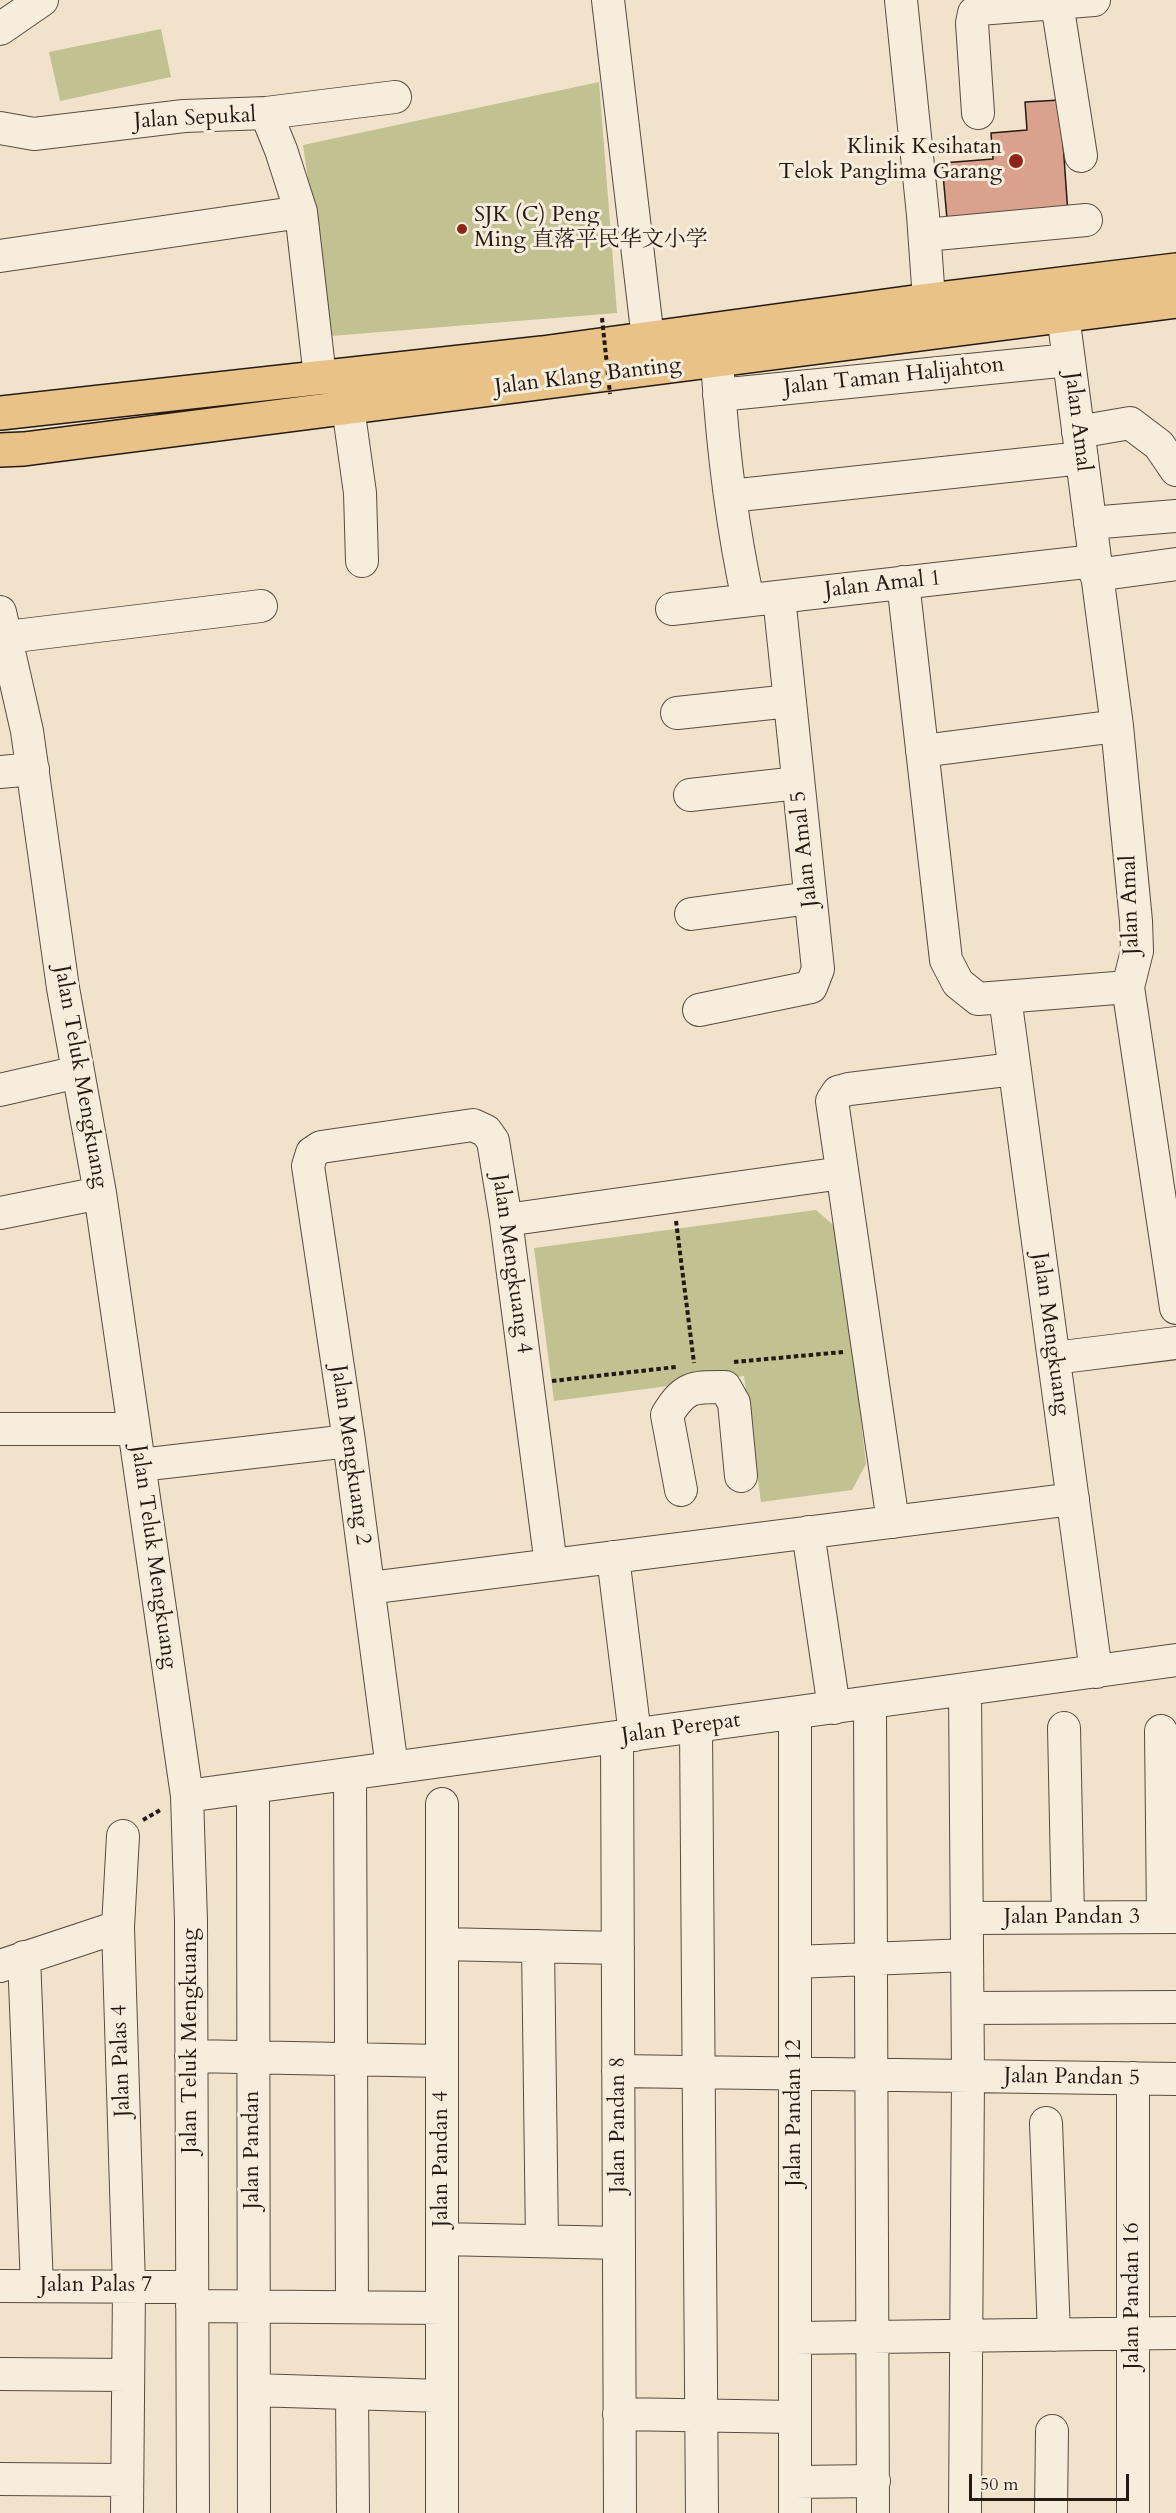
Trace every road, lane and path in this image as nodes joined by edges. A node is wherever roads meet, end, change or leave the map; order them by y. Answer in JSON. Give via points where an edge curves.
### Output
{"nodes":[{"id":1,"x":42,"y":0,"type":"edge"},
{"id":2,"x":608,"y":0,"type":"edge"},
{"id":3,"x":900,"y":0,"type":"edge"},
{"id":4,"x":1094,"y":0,"type":"edge"},
{"id":5,"x":1058,"y":3,"type":"junction"},
{"id":6,"x":0,"y":29,"type":"edge"},
{"id":7,"x":395,"y":97,"type":"dead end"},
{"id":8,"x":266,"y":113,"type":"junction"},
{"id":9,"x":978,"y":113,"type":"dead end"},
{"id":10,"x":0,"y":128,"type":"edge"},
{"id":11,"x":1081,"y":156,"type":"dead end"},
{"id":12,"x":301,"y":212,"type":"junction"},
{"id":13,"x":1086,"y":220,"type":"dead end"},
{"id":14,"x":925,"y":235,"type":"junction"},
{"id":15,"x":0,"y":256,"type":"edge"},
{"id":16,"x":1176,"y":270,"type":"edge"},
{"id":17,"x":929,"y":300,"type":"junction"},
{"id":18,"x":1176,"y":301,"type":"edge"},
{"id":19,"x":1063,"y":315,"type":"junction"},
{"id":20,"x":602,"y":318,"type":"dead end"},
{"id":21,"x":648,"y":339,"type":"junction"},
{"id":22,"x":1069,"y":360,"type":"junction"},
{"id":23,"x":717,"y":361,"type":"junction"},
{"id":24,"x":320,"y":377,"type":"junction"},
{"id":25,"x":610,"y":394,"type":"dead end"},
{"id":26,"x":719,"y":394,"type":"junction"},
{"id":27,"x":348,"y":407,"type":"junction"},
{"id":28,"x":0,"y":413,"type":"edge"},
{"id":29,"x":1080,"y":445,"type":"junction"},
{"id":30,"x":0,"y":450,"type":"edge"},
{"id":31,"x":1176,"y":471,"type":"edge"},
{"id":32,"x":730,"y":496,"type":"junction"},
{"id":33,"x":1176,"y":516,"type":"edge"},
{"id":34,"x":1090,"y":524,"type":"junction"},
{"id":35,"x":362,"y":561,"type":"dead end"},
{"id":36,"x":1176,"y":564,"type":"edge"},
{"id":37,"x":1095,"y":568,"type":"junction"},
{"id":38,"x":903,"y":582,"type":"junction"},
{"id":39,"x":779,"y":597,"type":"junction"},
{"id":40,"x":748,"y":600,"type":"junction"},
{"id":41,"x":261,"y":606,"type":"dead end"},
{"id":42,"x":672,"y":609,"type":"dead end"},
{"id":43,"x":4,"y":625,"type":"edge"},
{"id":44,"x":790,"y":701,"type":"junction"},
{"id":45,"x":676,"y":713,"type":"dead end"},
{"id":46,"x":1117,"y":726,"type":"junction"},
{"id":47,"x":922,"y":751,"type":"junction"},
{"id":48,"x":33,"y":769,"type":"junction"},
{"id":49,"x":0,"y":772,"type":"edge"},
{"id":50,"x":798,"y":783,"type":"junction"},
{"id":51,"x":690,"y":795,"type":"dead end"},
{"id":52,"x":810,"y":898,"type":"junction"},
{"id":53,"x":691,"y":914,"type":"dead end"},
{"id":54,"x":1128,"y":987,"type":"junction"},
{"id":55,"x":1005,"y":997,"type":"junction"},
{"id":56,"x":699,"y":1010,"type":"dead end"},
{"id":57,"x":1014,"y":1069,"type":"junction"},
{"id":58,"x":78,"y":1072,"type":"junction"},
{"id":59,"x":0,"y":1090,"type":"edge"},
{"id":60,"x":321,"y":1147,"type":"joint"},
{"id":61,"x":842,"y":1173,"type":"junction"},
{"id":62,"x":100,"y":1193,"type":"junction"},
{"id":63,"x":673,"y":1197,"type":"junction"},
{"id":64,"x":0,"y":1213,"type":"edge"},
{"id":65,"x":506,"y":1220,"type":"junction"},
{"id":66,"x":1176,"y":1308,"type":"edge"},
{"id":67,"x":1176,"y":1343,"type":"edge"},
{"id":68,"x":867,"y":1350,"type":"junction"},
{"id":69,"x":1054,"y":1358,"type":"junction"},
{"id":70,"x":729,"y":1362,"type":"dead end"},
{"id":71,"x":699,"y":1372,"type":"junction"},
{"id":72,"x":527,"y":1383,"type":"junction"},
{"id":73,"x":0,"y":1429,"type":"edge"},
{"id":74,"x":134,"y":1429,"type":"junction"},
{"id":75,"x":349,"y":1441,"type":"junction"},
{"id":76,"x":140,"y":1465,"type":"junction"},
{"id":77,"x":741,"y":1476,"type":"dead end"},
{"id":78,"x":681,"y":1490,"type":"dead end"},
{"id":79,"x":1073,"y":1499,"type":"junction"},
{"id":80,"x":893,"y":1522,"type":"junction"},
{"id":81,"x":808,"y":1532,"type":"junction"},
{"id":82,"x":614,"y":1557,"type":"junction"},
{"id":83,"x":551,"y":1565,"type":"junction"},
{"id":84,"x":369,"y":1588,"type":"junction"},
{"id":85,"x":1176,"y":1660,"type":"edge"},
{"id":86,"x":1096,"y":1672,"type":"junction"},
{"id":87,"x":965,"y":1690,"type":"junction"},
{"id":88,"x":870,"y":1703,"type":"junction"},
{"id":89,"x":834,"y":1708,"type":"junction"},
{"id":90,"x":795,"y":1713,"type":"junction"},
{"id":91,"x":696,"y":1726,"type":"junction"},
{"id":92,"x":1064,"y":1728,"type":"dead end"},
{"id":93,"x":1161,"y":1731,"type":"dead end"},
{"id":94,"x":626,"y":1736,"type":"junction"},
{"id":95,"x":392,"y":1768,"type":"junction"},
{"id":96,"x":350,"y":1774,"type":"junction"},
{"id":97,"x":253,"y":1787,"type":"junction"},
{"id":98,"x":187,"y":1796,"type":"junction"},
{"id":99,"x":442,"y":1804,"type":"dead end"},
{"id":100,"x":123,"y":1836,"type":"joint"},
{"id":101,"x":1068,"y":1917,"type":"junction"},
{"id":102,"x":1169,"y":1917,"type":"edge"},
{"id":103,"x":968,"y":1918,"type":"junction"},
{"id":104,"x":118,"y":1928,"type":"junction"},
{"id":105,"x":442,"y":1944,"type":"junction"},
{"id":106,"x":538,"y":1946,"type":"junction"},
{"id":107,"x":618,"y":1948,"type":"junction"},
{"id":108,"x":968,"y":1955,"type":"junction"},
{"id":109,"x":870,"y":1959,"type":"junction"},
{"id":110,"x":12,"y":1962,"type":"edge"},
{"id":111,"x":795,"y":1962,"type":"junction"},
{"id":112,"x":1176,"y":2007,"type":"edge"},
{"id":113,"x":968,"y":2008,"type":"junction"},
{"id":114,"x":191,"y":2056,"type":"junction"},
{"id":115,"x":253,"y":2057,"type":"junction"},
{"id":116,"x":351,"y":2059,"type":"junction"},
{"id":117,"x":442,"y":2061,"type":"junction"},
{"id":118,"x":618,"y":2071,"type":"junction"},
{"id":119,"x":699,"y":2072,"type":"junction"},
{"id":120,"x":795,"y":2073,"type":"junction"},
{"id":121,"x":870,"y":2075,"type":"junction"},
{"id":122,"x":968,"y":2076,"type":"junction"},
{"id":123,"x":1133,"y":2079,"type":"junction"},
{"id":124,"x":1176,"y":2079,"type":"edge"},
{"id":125,"x":1046,"y":2123,"type":"dead end"},
{"id":126,"x":442,"y":2239,"type":"junction"},
{"id":127,"x":542,"y":2241,"type":"junction"},
{"id":128,"x":619,"y":2243,"type":"junction"},
{"id":129,"x":0,"y":2286,"type":"edge"},
{"id":130,"x":37,"y":2286,"type":"junction"},
{"id":131,"x":129,"y":2286,"type":"junction"},
{"id":132,"x":192,"y":2296,"type":"junction"},
{"id":133,"x":254,"y":2306,"type":"junction"},
{"id":134,"x":352,"y":2307,"type":"junction"},
{"id":135,"x":442,"y":2308,"type":"junction"},
{"id":136,"x":1176,"y":2333,"type":"edge"},
{"id":137,"x":1133,"y":2334,"type":"junction"},
{"id":138,"x":1054,"y":2335,"type":"junction"},
{"id":139,"x":965,"y":2336,"type":"junction"},
{"id":140,"x":874,"y":2337,"type":"junction"},
{"id":141,"x":795,"y":2338,"type":"junction"},
{"id":142,"x":0,"y":2374,"type":"edge"},
{"id":143,"x":128,"y":2374,"type":"junction"},
{"id":144,"x":254,"y":2390,"type":"junction"},
{"id":145,"x":352,"y":2393,"type":"junction"},
{"id":146,"x":442,"y":2396,"type":"junction"},
{"id":147,"x":620,"y":2414,"type":"junction"},
{"id":148,"x":701,"y":2415,"type":"junction"},
{"id":149,"x":795,"y":2416,"type":"junction"},
{"id":150,"x":1053,"y":2431,"type":"dead end"},
{"id":151,"x":0,"y":2479,"type":"edge"},
{"id":152,"x":126,"y":2480,"type":"junction"},
{"id":153,"x":874,"y":2481,"type":"junction"},
{"id":154,"x":795,"y":2498,"type":"edge"},
{"id":155,"x":127,"y":2513,"type":"edge"},
{"id":156,"x":193,"y":2513,"type":"edge"},
{"id":157,"x":254,"y":2513,"type":"edge"},
{"id":158,"x":353,"y":2513,"type":"edge"},
{"id":159,"x":442,"y":2513,"type":"edge"},
{"id":160,"x":620,"y":2513,"type":"edge"},
{"id":161,"x":702,"y":2513,"type":"edge"},
{"id":162,"x":873,"y":2513,"type":"edge"},
{"id":163,"x":965,"y":2513,"type":"edge"},
{"id":164,"x":1051,"y":2513,"type":"edge"},
{"id":165,"x":1133,"y":2513,"type":"edge"}],
"edges":[{"from":1,"to":6,"type":"street"},
{"from":2,"to":21,"type":"street"},
{"from":3,"to":14,"type":"street"},
{"from":4,"to":5,"type":"street"},
{"from":5,"to":9,"type":"street","via":[[979,9],[974,13]]},
{"from":5,"to":11,"type":"street"},
{"from":7,"to":8,"type":"street"},
{"from":8,"to":10,"type":"street","name":"Jalan Sepukal","via":[[184,116],[34,134]]},
{"from":8,"to":12,"type":"street","name":"Jalan Sepukal"},
{"from":12,"to":15,"type":"street"},
{"from":12,"to":24,"type":"street","name":"Jalan Sepukal"},
{"from":13,"to":14,"type":"street"},
{"from":14,"to":17,"type":"street"},
{"from":16,"to":17,"type":"highway","name":"Jalan Klang Banting"},
{"from":17,"to":21,"type":"highway","name":"Jalan Klang Banting"},
{"from":18,"to":19,"type":"highway","name":"Jalan Klang Banting"},
{"from":19,"to":22,"type":"street","name":"Jalan Amal"},
{"from":19,"to":23,"type":"highway","name":"Jalan Klang Banting"},
{"from":20,"to":25,"type":"path","bridge":true},
{"from":21,"to":24,"type":"highway","name":"Jalan Klang Banting"},
{"from":22,"to":26,"type":"street","name":"Jalan Taman Halijahton"},
{"from":22,"to":29,"type":"street","name":"Jalan Amal"},
{"from":23,"to":26,"type":"street"},
{"from":23,"to":27,"type":"highway","name":"Jalan Klang Banting"},
{"from":24,"to":28,"type":"highway","name":"Jalan Klang Banting"},
{"from":26,"to":32,"type":"street"},
{"from":27,"to":30,"type":"highway","name":"Jalan Klang Banting"},
{"from":27,"to":35,"type":"street","via":[[360,493]]},
{"from":29,"to":31,"type":"street","via":[[1130,423],[1160,445]]},
{"from":29,"to":32,"type":"street"},
{"from":29,"to":34,"type":"street","name":"Jalan Amal"},
{"from":32,"to":40,"type":"street"},
{"from":33,"to":34,"type":"street"},
{"from":34,"to":37,"type":"street","name":"Jalan Amal"},
{"from":36,"to":37,"type":"street","name":"Jalan Amal 1"},
{"from":37,"to":38,"type":"street","name":"Jalan Amal 1"},
{"from":37,"to":46,"type":"street","name":"Jalan Amal"},
{"from":38,"to":39,"type":"street","name":"Jalan Amal 1"},
{"from":38,"to":47,"type":"street","name":"Jalan Amal"},
{"from":39,"to":40,"type":"street","name":"Jalan Amal 1"},
{"from":39,"to":44,"type":"street","name":"Jalan Amal 5"},
{"from":40,"to":42,"type":"street","name":"Jalan Amal 1"},
{"from":41,"to":43,"type":"street"},
{"from":43,"to":48,"type":"street","name":"Jalan Teluk Mengkuang"},
{"from":44,"to":45,"type":"street"},
{"from":44,"to":50,"type":"street","name":"Jalan Amal 5"},
{"from":46,"to":47,"type":"street"},
{"from":46,"to":54,"type":"street","name":"Jalan Amal","via":[[1136,921],[1137,951]]},
{"from":47,"to":55,"type":"street","name":"Jalan Amal","via":[[946,960],[958,983],[978,999]]},
{"from":48,"to":49,"type":"street"},
{"from":48,"to":58,"type":"street","name":"Jalan Teluk Mengkuang"},
{"from":50,"to":51,"type":"street"},
{"from":50,"to":52,"type":"street","name":"Jalan Amal 5"},
{"from":52,"to":53,"type":"street"},
{"from":52,"to":56,"type":"street","name":"Jalan Amal 5","via":[[818,969],[811,987]]},
{"from":54,"to":55,"type":"street","name":"Jalan Amal"},
{"from":54,"to":66,"type":"street"},
{"from":55,"to":57,"type":"street","name":"Jalan Mengkuang"},
{"from":57,"to":61,"type":"street","via":[[838,1092],[832,1101]]},
{"from":57,"to":69,"type":"street","name":"Jalan Mengkuang"},
{"from":58,"to":59,"type":"street"},
{"from":58,"to":62,"type":"street","name":"Jalan Teluk Mengkuang"},
{"from":60,"to":65,"type":"street","name":"Jalan Mengkuang 4","via":[[473,1125],[486,1131],[493,1141]]},
{"from":60,"to":75,"type":"street","name":"Jalan Mengkuang 2","via":[[312,1153],[308,1166]]},
{"from":61,"to":63,"type":"street"},
{"from":61,"to":68,"type":"street"},
{"from":62,"to":64,"type":"street"},
{"from":62,"to":74,"type":"street","name":"Jalan Teluk Mengkuang"},
{"from":63,"to":65,"type":"street"},
{"from":63,"to":71,"type":"path"},
{"from":65,"to":72,"type":"street","name":"Jalan Mengkuang 4"},
{"from":67,"to":69,"type":"street"},
{"from":68,"to":70,"type":"path"},
{"from":68,"to":80,"type":"street"},
{"from":69,"to":79,"type":"street","name":"Jalan Mengkuang"},
{"from":71,"to":72,"type":"path"},
{"from":71,"to":77,"type":"street","via":[[725,1387],[734,1403]]},
{"from":71,"to":78,"type":"street","via":[[667,1415]]},
{"from":72,"to":83,"type":"street","name":"Jalan Mengkuang 4"},
{"from":73,"to":74,"type":"street"},
{"from":74,"to":76,"type":"street","name":"Jalan Teluk Mengkuang"},
{"from":75,"to":76,"type":"street"},
{"from":75,"to":84,"type":"street","name":"Jalan Mengkuang 2"},
{"from":76,"to":98,"type":"street","name":"Jalan Teluk Mengkuang"},
{"from":79,"to":80,"type":"street"},
{"from":79,"to":86,"type":"street","name":"Jalan Mengkuang"},
{"from":80,"to":81,"type":"street"},
{"from":81,"to":82,"type":"street"},
{"from":81,"to":89,"type":"street"},
{"from":82,"to":83,"type":"street"},
{"from":82,"to":94,"type":"street","name":"Jalan Pandan 8"},
{"from":83,"to":84,"type":"street"},
{"from":84,"to":95,"type":"street","name":"Jalan Mengkuang 2"},
{"from":85,"to":86,"type":"street","name":"Jalan Perepat"},
{"from":86,"to":87,"type":"street","name":"Jalan Perepat"},
{"from":87,"to":88,"type":"street","name":"Jalan Perepat"},
{"from":87,"to":103,"type":"street"},
{"from":88,"to":89,"type":"street","name":"Jalan Perepat"},
{"from":88,"to":109,"type":"street"},
{"from":89,"to":90,"type":"street","name":"Jalan Perepat"},
{"from":90,"to":91,"type":"street","name":"Jalan Perepat"},
{"from":90,"to":111,"type":"street","name":"Jalan Pandan 12"},
{"from":91,"to":94,"type":"street","name":"Jalan Perepat"},
{"from":91,"to":119,"type":"street"},
{"from":92,"to":101,"type":"street"},
{"from":93,"to":102,"type":"street"},
{"from":94,"to":95,"type":"street","name":"Jalan Perepat"},
{"from":94,"to":107,"type":"street","name":"Jalan Pandan 8"},
{"from":95,"to":96,"type":"street","name":"Jalan Perepat"},
{"from":96,"to":97,"type":"street","name":"Jalan Perepat"},
{"from":96,"to":116,"type":"street"},
{"from":97,"to":98,"type":"street","name":"Jalan Perepat"},
{"from":97,"to":115,"type":"street","name":"Jalan Pandan"},
{"from":98,"to":100,"type":"path","via":[[140,1821]]},
{"from":98,"to":114,"type":"street","name":"Jalan Teluk Mengkuang"},
{"from":99,"to":105,"type":"street","name":"Jalan Pandan 4"},
{"from":100,"to":104,"type":"street","name":"Jalan Palas 4"},
{"from":101,"to":102,"type":"street","name":"Jalan Pandan 3"},
{"from":101,"to":103,"type":"street","name":"Jalan Pandan 3"},
{"from":103,"to":108,"type":"street"},
{"from":104,"to":110,"type":"street"},
{"from":104,"to":131,"type":"street","name":"Jalan Palas 4"},
{"from":105,"to":106,"type":"street"},
{"from":105,"to":117,"type":"street","name":"Jalan Pandan 4"},
{"from":106,"to":107,"type":"street"},
{"from":106,"to":127,"type":"street"},
{"from":107,"to":118,"type":"street","name":"Jalan Pandan 8"},
{"from":108,"to":109,"type":"street"},
{"from":108,"to":113,"type":"street"},
{"from":109,"to":111,"type":"street"},
{"from":109,"to":121,"type":"street"},
{"from":110,"to":130,"type":"street"},
{"from":111,"to":120,"type":"street","name":"Jalan Pandan 12"},
{"from":112,"to":113,"type":"street"},
{"from":113,"to":122,"type":"street"},
{"from":114,"to":115,"type":"street"},
{"from":114,"to":132,"type":"street","name":"Jalan Teluk Mengkuang"},
{"from":115,"to":116,"type":"street"},
{"from":115,"to":133,"type":"street","name":"Jalan Pandan"},
{"from":116,"to":117,"type":"street"},
{"from":116,"to":134,"type":"street"},
{"from":117,"to":126,"type":"street","name":"Jalan Pandan 4"},
{"from":118,"to":119,"type":"street","name":"Jalan Pandan 5"},
{"from":118,"to":128,"type":"street","name":"Jalan Pandan 8"},
{"from":119,"to":120,"type":"street","name":"Jalan Pandan 5"},
{"from":119,"to":148,"type":"street"},
{"from":120,"to":121,"type":"street","name":"Jalan Pandan 5"},
{"from":120,"to":141,"type":"street","name":"Jalan Pandan 12"},
{"from":121,"to":122,"type":"street","name":"Jalan Pandan 5"},
{"from":121,"to":140,"type":"street"},
{"from":122,"to":123,"type":"street","name":"Jalan Pandan 5"},
{"from":122,"to":139,"type":"street"},
{"from":123,"to":124,"type":"street","name":"Jalan Pandan 5"},
{"from":123,"to":137,"type":"street","name":"Jalan Pandan 16"},
{"from":125,"to":138,"type":"street"},
{"from":126,"to":127,"type":"street"},
{"from":126,"to":135,"type":"street","name":"Jalan Pandan 4"},
{"from":127,"to":128,"type":"street"},
{"from":128,"to":147,"type":"street","name":"Jalan Pandan 8"},
{"from":129,"to":130,"type":"street","name":"Jalan Palas 7"},
{"from":130,"to":131,"type":"street","name":"Jalan Palas 7"},
{"from":131,"to":132,"type":"street","name":"Jalan Palas 7"},
{"from":131,"to":143,"type":"street","name":"Jalan Palas 4"},
{"from":132,"to":133,"type":"street","name":"Jalan Palas 7"},
{"from":132,"to":156,"type":"street","name":"Jalan Teluk Mengkuang"},
{"from":133,"to":134,"type":"street","name":"Jalan Palas 7"},
{"from":133,"to":144,"type":"street","name":"Jalan Pandan"},
{"from":134,"to":135,"type":"street","name":"Jalan Palas 7"},
{"from":135,"to":146,"type":"street","name":"Jalan Pandan 4"},
{"from":136,"to":137,"type":"street"},
{"from":137,"to":138,"type":"street"},
{"from":137,"to":165,"type":"street","name":"Jalan Pandan 16"},
{"from":138,"to":139,"type":"street"},
{"from":139,"to":140,"type":"street"},
{"from":139,"to":163,"type":"street"},
{"from":140,"to":141,"type":"street"},
{"from":140,"to":153,"type":"street"},
{"from":141,"to":149,"type":"street","name":"Jalan Pandan 12"},
{"from":142,"to":143,"type":"street"},
{"from":143,"to":152,"type":"street","name":"Jalan Palas 4"},
{"from":144,"to":145,"type":"street"},
{"from":144,"to":157,"type":"street","name":"Jalan Pandan"},
{"from":145,"to":146,"type":"street"},
{"from":145,"to":158,"type":"street"},
{"from":146,"to":159,"type":"street","name":"Jalan Pandan 4"},
{"from":147,"to":148,"type":"street"},
{"from":147,"to":160,"type":"street","name":"Jalan Pandan 8"},
{"from":148,"to":149,"type":"street"},
{"from":148,"to":161,"type":"street"},
{"from":149,"to":154,"type":"street","name":"Jalan Pandan 12"},
{"from":150,"to":164,"type":"street"},
{"from":151,"to":152,"type":"street"},
{"from":152,"to":155,"type":"street","name":"Jalan Palas 4"},
{"from":153,"to":154,"type":"street"},
{"from":153,"to":162,"type":"street"}]}
